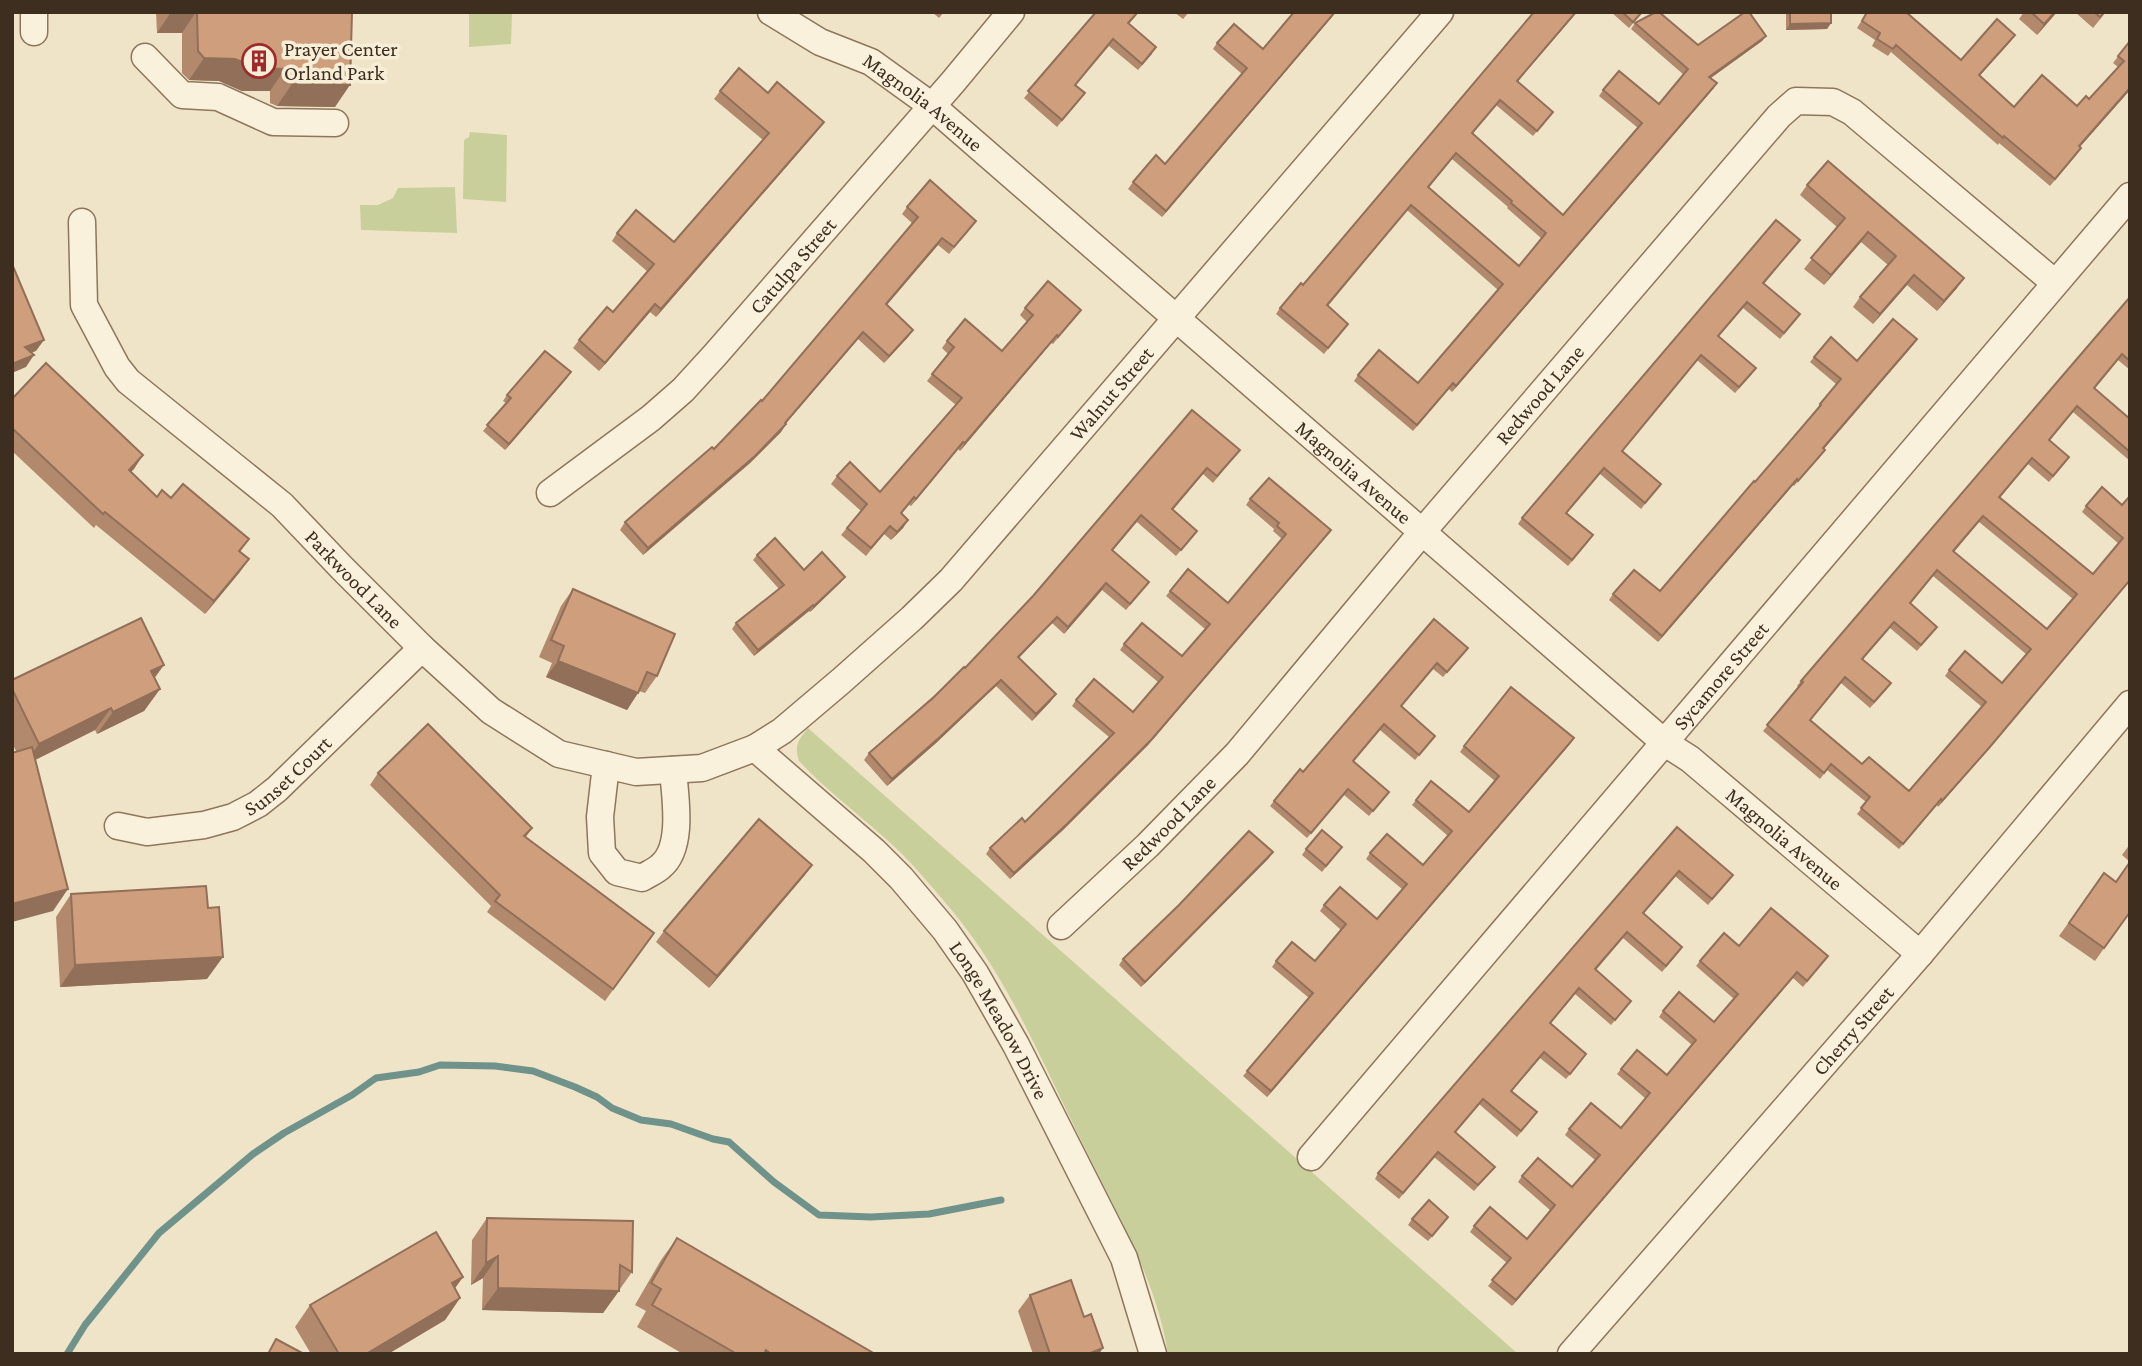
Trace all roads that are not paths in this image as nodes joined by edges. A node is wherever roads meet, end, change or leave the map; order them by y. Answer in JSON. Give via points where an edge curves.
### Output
{"nodes":[{"id":1,"x":771,"y":12,"type":"edge"},
{"id":2,"x":1011,"y":12,"type":"edge"},
{"id":3,"x":1440,"y":12,"type":"edge"},
{"id":4,"x":145,"y":57,"type":"dead end"},
{"id":5,"x":932,"y":106,"type":"junction"},
{"id":6,"x":335,"y":123,"type":"dead end"},
{"id":7,"x":2130,"y":196,"type":"edge"},
{"id":8,"x":82,"y":222,"type":"dead end"},
{"id":9,"x":2055,"y":283,"type":"junction"},
{"id":10,"x":1177,"y":317,"type":"junction"},
{"id":11,"x":550,"y":493,"type":"dead end"},
{"id":12,"x":1423,"y":531,"type":"junction"},
{"id":13,"x":422,"y":648,"type":"junction"},
{"id":14,"x":2130,"y":704,"type":"edge"},
{"id":15,"x":1665,"y":743,"type":"junction"},
{"id":16,"x":755,"y":748,"type":"junction"},
{"id":17,"x":606,"y":765,"type":"junction"},
{"id":18,"x":673,"y":770,"type":"junction"},
{"id":19,"x":118,"y":826,"type":"dead end"},
{"id":20,"x":1061,"y":926,"type":"dead end"},
{"id":21,"x":1920,"y":954,"type":"junction"},
{"id":22,"x":1311,"y":1157,"type":"dead end"},
{"id":23,"x":1153,"y":1354,"type":"edge"},
{"id":24,"x":1571,"y":1354,"type":"edge"}],
"edges":[{"from":1,"to":5,"type":"street","name":"Magnolia Avenue","via":[[820,42],[871,62]]},
{"from":2,"to":5,"type":"street","name":"Catulpa Street"},
{"from":3,"to":10,"type":"street","name":"Walnut Street"},
{"from":4,"to":6,"type":"street","via":[[182,95],[218,97],[273,122]]},
{"from":5,"to":10,"type":"street","name":"Magnolia Avenue"},
{"from":5,"to":11,"type":"street","name":"Catulpa Street","via":[[683,390]]},
{"from":7,"to":9,"type":"street","name":"Sycamore Street"},
{"from":8,"to":13,"type":"street","name":"Parkwood Lane","via":[[84,305],[117,367],[143,395],[282,505]]},
{"from":9,"to":12,"type":"street","name":"Redwood Lane","via":[[1852,112],[1833,102],[1796,101],[1770,125]]},
{"from":9,"to":15,"type":"street","name":"Sycamore Street"},
{"from":10,"to":12,"type":"street","name":"Magnolia Avenue"},
{"from":10,"to":16,"type":"street","name":"Walnut Street","via":[[951,580],[841,681]]},
{"from":12,"to":15,"type":"street","name":"Magnolia Avenue"},
{"from":12,"to":20,"type":"street","name":"Redwood Lane","via":[[1237,754]]},
{"from":13,"to":17,"type":"street","name":"Parkwood Lane","via":[[491,711],[559,754]]},
{"from":13,"to":19,"type":"street","name":"Sunset Court","via":[[258,804],[204,825],[147,832]]},
{"from":14,"to":21,"type":"street","name":"Cherry Street"},
{"from":15,"to":21,"type":"street","name":"Magnolia Avenue","via":[[1690,759]]},
{"from":15,"to":22,"type":"street","name":"Sycamore Street"},
{"from":16,"to":18,"type":"street","name":"Parkwood Lane","via":[[702,768]]},
{"from":16,"to":23,"type":"street","name":"Longe Meadow Drive","via":[[901,878],[975,974],[1124,1258]]},
{"from":17,"to":18,"type":"street","name":"Parkwood Lane","via":[[636,772]]},
{"from":17,"to":18,"type":"street","via":[[600,817],[602,853],[617,872],[642,878],[662,866],[671,852],[677,821]]},
{"from":21,"to":24,"type":"street","name":"Cherry Street"}]}
